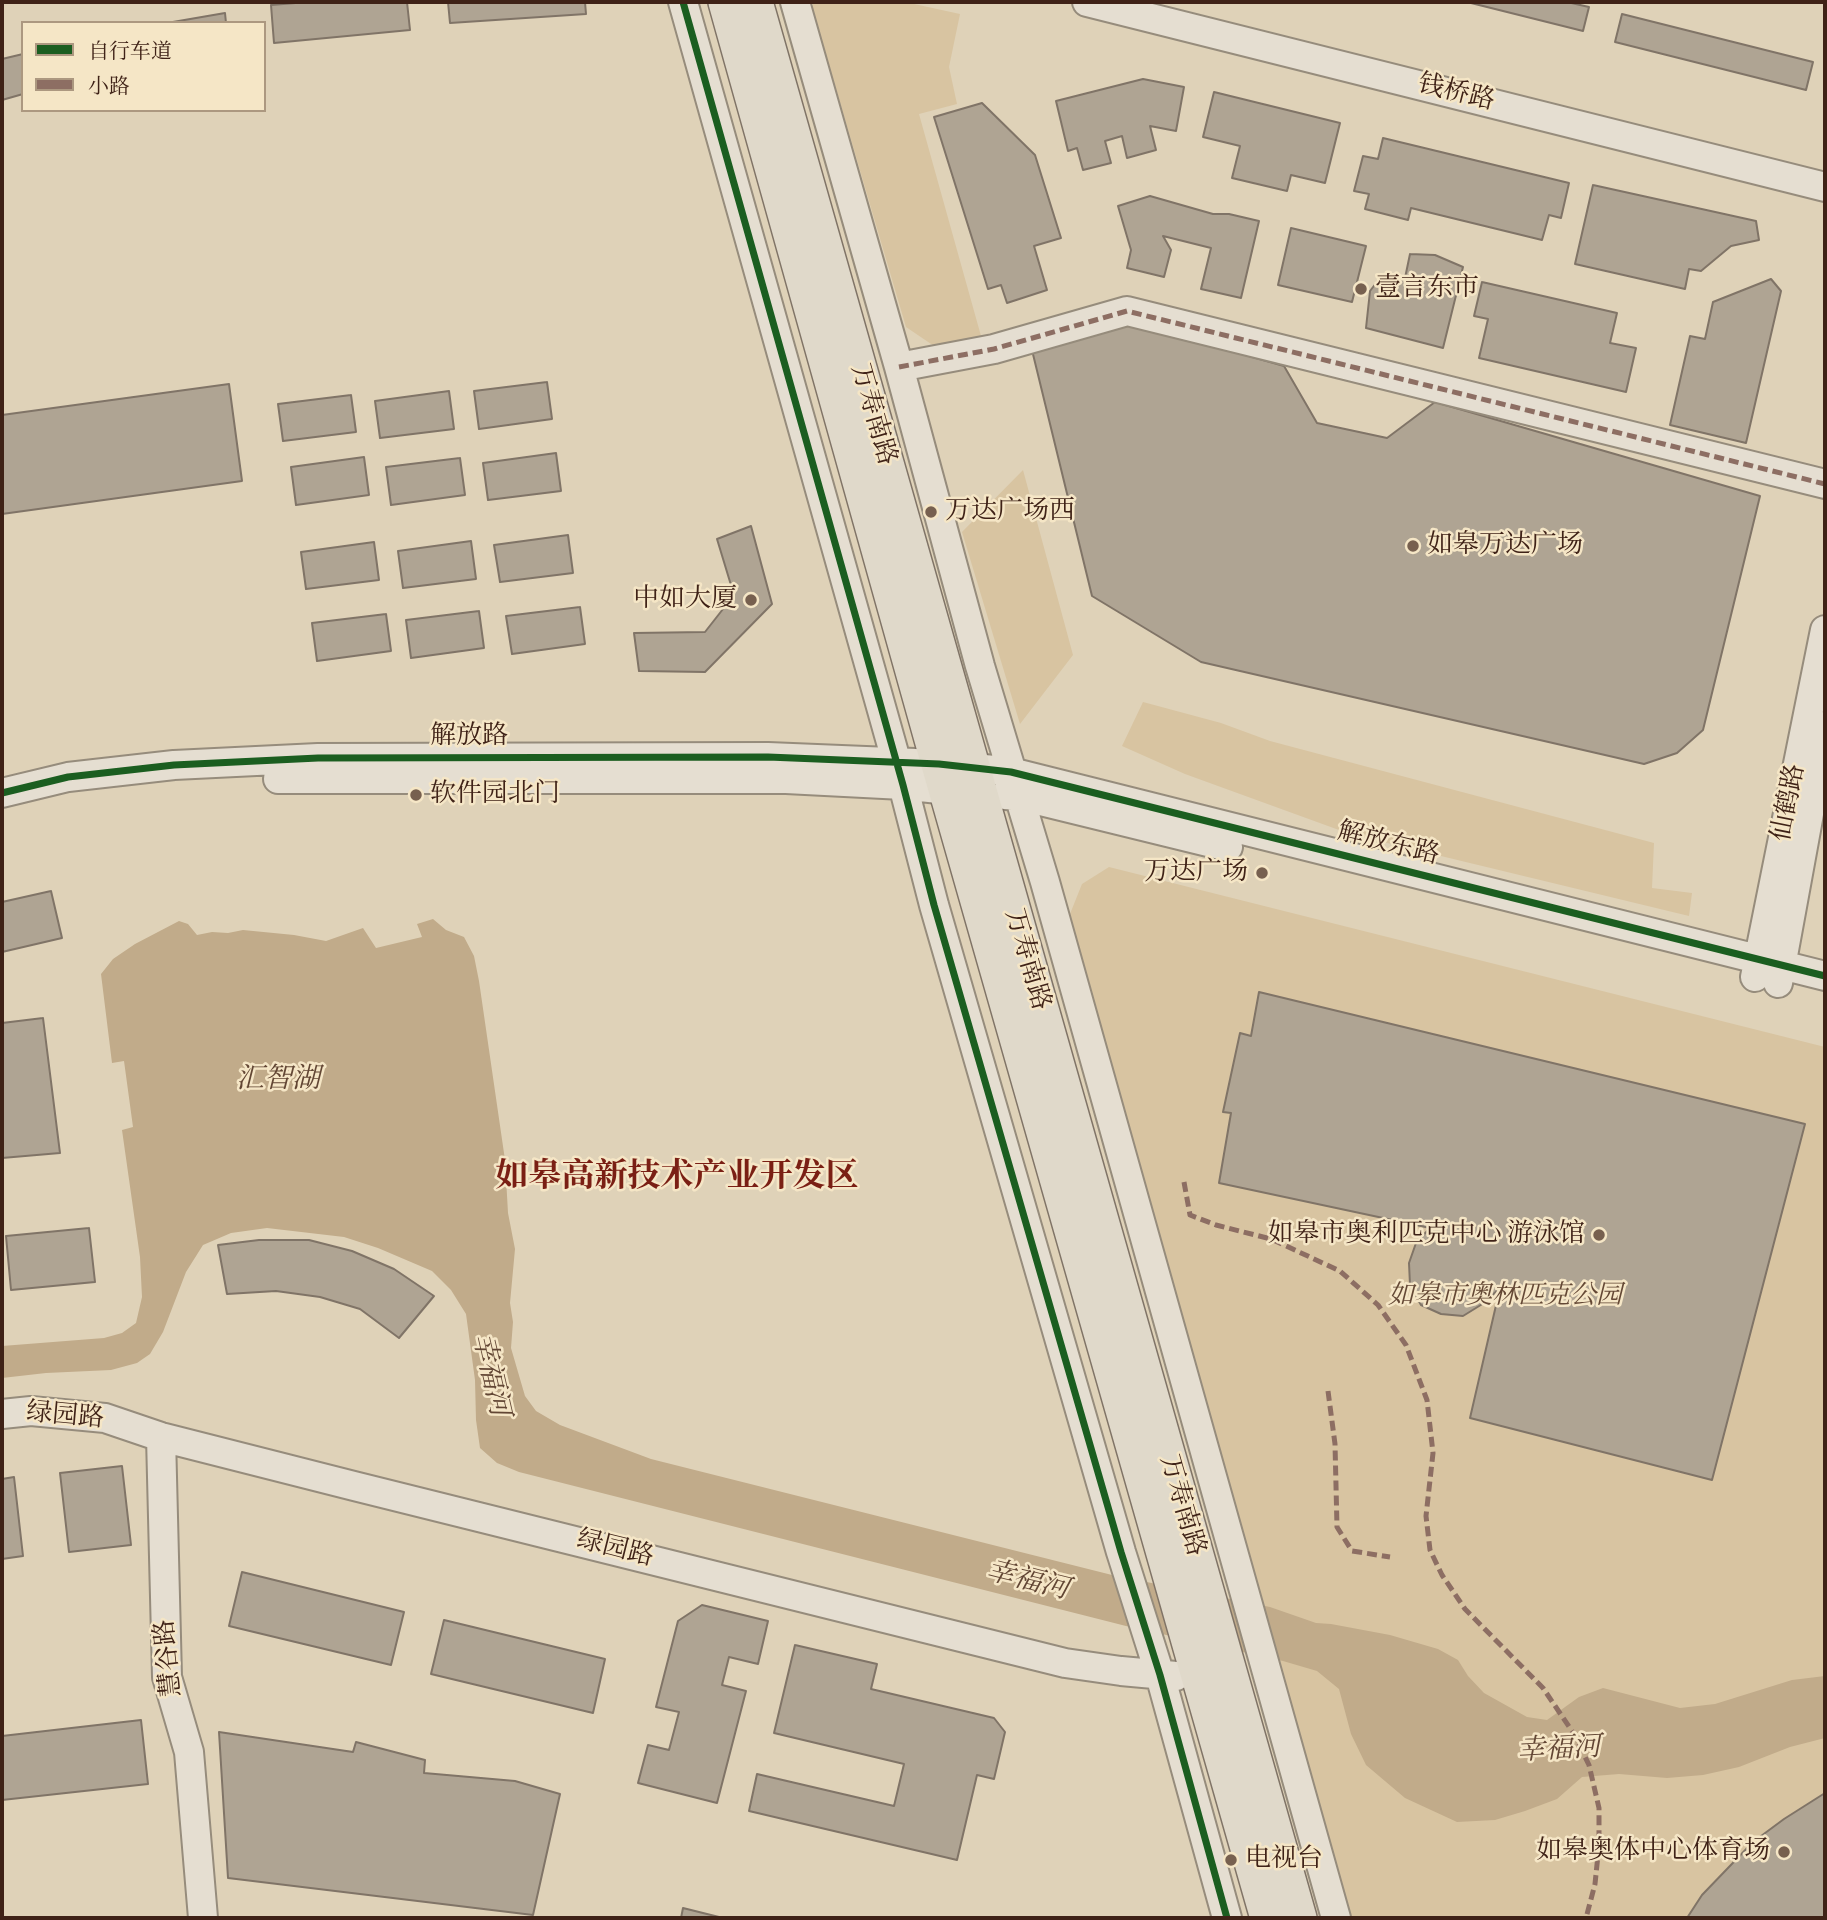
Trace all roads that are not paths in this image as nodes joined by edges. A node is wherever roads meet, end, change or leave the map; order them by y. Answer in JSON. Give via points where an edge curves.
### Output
{"nodes":[{"id":1,"x":683,"y":2,"type":"edge"},
{"id":2,"x":726,"y":2,"type":"edge"},
{"id":3,"x":755,"y":2,"type":"edge"},
{"id":4,"x":795,"y":2,"type":"edge"},
{"id":5,"x":1087,"y":2,"type":"edge"},
{"id":6,"x":1157,"y":2,"type":"edge"},
{"id":7,"x":1825,"y":166,"type":"edge"},
{"id":8,"x":1825,"y":187,"type":"edge"},
{"id":9,"x":899,"y":367,"type":"junction"},
{"id":10,"x":1825,"y":484,"type":"edge"},
{"id":11,"x":1825,"y":630,"type":"edge"},
{"id":12,"x":1825,"y":726,"type":"edge"},
{"id":13,"x":899,"y":773,"type":"junction"},
{"id":14,"x":960,"y":779,"type":"junction"},
{"id":15,"x":1015,"y":784,"type":"junction"},
{"id":16,"x":2,"y":793,"type":"edge"},
{"id":17,"x":2,"y":810,"type":"edge"},
{"id":18,"x":1769,"y":971,"type":"junction"},
{"id":19,"x":1825,"y":976,"type":"edge"},
{"id":20,"x":1825,"y":994,"type":"edge"},
{"id":21,"x":2,"y":1414,"type":"edge"},
{"id":22,"x":161,"y":1437,"type":"junction"},
{"id":23,"x":1160,"y":1675,"type":"junction"},
{"id":24,"x":1216,"y":1679,"type":"junction"},
{"id":25,"x":202,"y":1918,"type":"edge"},
{"id":26,"x":1227,"y":1918,"type":"edge"},
{"id":27,"x":1268,"y":1918,"type":"edge"},
{"id":28,"x":1299,"y":1918,"type":"edge"},
{"id":29,"x":1336,"y":1918,"type":"edge"}],
"edges":[{"from":1,"to":13,"type":"street"},
{"from":2,"to":14,"type":"main road","name":"万寿南路"},
{"from":3,"to":14,"type":"main road","name":"万寿南路"},
{"from":4,"to":9,"type":"street"},
{"from":5,"to":8,"type":"street","name":"钱桥路"},
{"from":6,"to":7,"type":"street","name":"钱桥路"},
{"from":9,"to":10,"type":"street","via":[[994,349],[1127,311]]},
{"from":9,"to":15,"type":"street"},
{"from":11,"to":18,"type":"street","name":"仙鹤路"},
{"from":12,"to":18,"type":"street","name":"仙鹤路"},
{"from":13,"to":14,"type":"street","name":"解放路"},
{"from":13,"to":16,"type":"street","name":"解放路","via":[[768,757],[318,758],[174,765],[68,777]]},
{"from":13,"to":17,"type":"street","name":"解放路","via":[[786,779],[174,782],[67,794]]},
{"from":13,"to":23,"type":"street"},
{"from":14,"to":15,"type":"street","name":"解放东路"},
{"from":14,"to":24,"type":"main road","name":"万寿南路"},
{"from":15,"to":18,"type":"street","name":"解放东路"},
{"from":15,"to":29,"type":"street"},
{"from":18,"to":19,"type":"street","name":"解放东路"},
{"from":18,"to":20,"type":"street","name":"解放东路"},
{"from":21,"to":22,"type":"street","name":"绿园路","via":[[31,1411],[105,1418]]},
{"from":22,"to":23,"type":"street","name":"绿园路","via":[[1065,1663]]},
{"from":22,"to":25,"type":"street","name":"慧谷路","via":[[167,1677],[189,1752]]},
{"from":23,"to":24,"type":"street","name":"绿园路"},
{"from":23,"to":26,"type":"street"},
{"from":24,"to":27,"type":"main road","name":"万寿南路"},
{"from":24,"to":28,"type":"main road","name":"万寿南路"}]}
